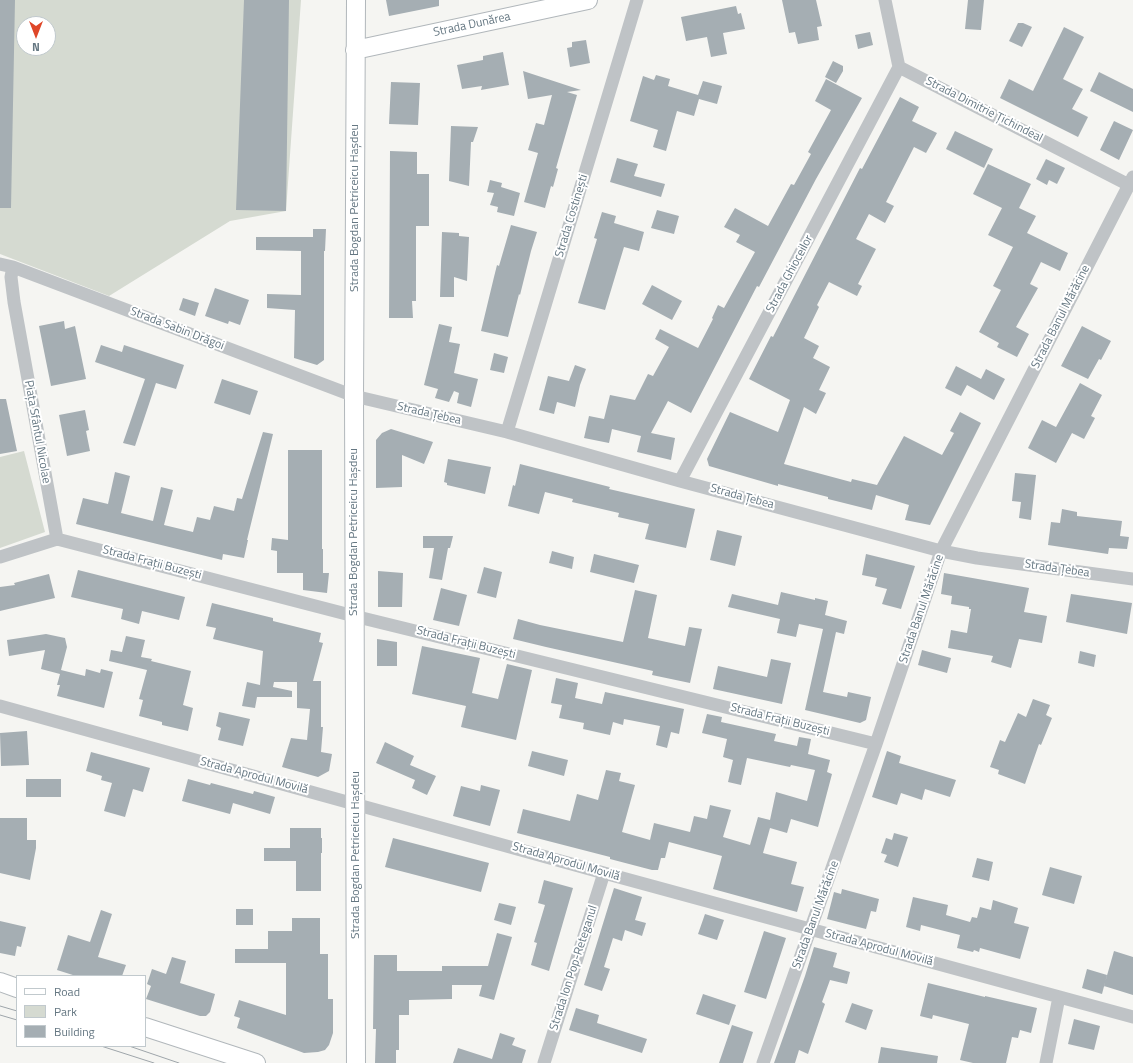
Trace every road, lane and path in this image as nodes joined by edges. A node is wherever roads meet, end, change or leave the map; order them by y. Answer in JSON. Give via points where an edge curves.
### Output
{"nodes":[{"id":1,"x":356,"y":0,"type":"edge"},
{"id":2,"x":588,"y":0,"type":"edge"},
{"id":3,"x":637,"y":0,"type":"edge"},
{"id":4,"x":885,"y":0,"type":"edge"},
{"id":5,"x":355,"y":50,"type":"junction"},
{"id":6,"x":899,"y":67,"type":"junction"},
{"id":7,"x":1131,"y":181,"type":"edge"},
{"id":8,"x":0,"y":264,"type":"edge"},
{"id":9,"x":13,"y":267,"type":"junction"},
{"id":10,"x":354,"y":396,"type":"junction"},
{"id":11,"x":507,"y":432,"type":"junction"},
{"id":12,"x":680,"y":481,"type":"junction"},
{"id":13,"x":57,"y":539,"type":"junction"},
{"id":14,"x":941,"y":551,"type":"junction"},
{"id":15,"x":0,"y":557,"type":"edge"},
{"id":16,"x":1133,"y":579,"type":"edge"},
{"id":17,"x":354,"y":616,"type":"junction"},
{"id":18,"x":0,"y":706,"type":"edge"},
{"id":19,"x":876,"y":744,"type":"junction"},
{"id":20,"x":356,"y":804,"type":"junction"},
{"id":21,"x":604,"y":873,"type":"junction"},
{"id":22,"x":811,"y":929,"type":"junction"},
{"id":23,"x":0,"y":982,"type":"edge"},
{"id":24,"x":16,"y":988,"type":"edge"},
{"id":25,"x":1059,"y":997,"type":"junction"},
{"id":26,"x":1133,"y":1017,"type":"edge"},
{"id":27,"x":146,"y":1027,"type":"edge"},
{"id":28,"x":251,"y":1062,"type":"edge"},
{"id":29,"x":356,"y":1063,"type":"edge"},
{"id":30,"x":544,"y":1063,"type":"edge"},
{"id":31,"x":763,"y":1063,"type":"edge"},
{"id":32,"x":1046,"y":1063,"type":"edge"}],
"edges":[{"from":1,"to":5,"type":"street","name":"Strada Bogdan Petriceicu Hașdeu"},
{"from":2,"to":5,"type":"street","name":"Strada Dunărea"},
{"from":3,"to":11,"type":"street","name":"Strada Costinești"},
{"from":4,"to":6,"type":"street"},
{"from":5,"to":10,"type":"street","name":"Strada Bogdan Petriceicu Hașdeu"},
{"from":6,"to":7,"type":"street","name":"Strada Dimitrie Țichindeal"},
{"from":6,"to":12,"type":"street","name":"Strada Ghioceilor"},
{"from":7,"to":14,"type":"street","name":"Strada Banul Mărăcine"},
{"from":8,"to":9,"type":"street","name":"Strada Sabin Drăgoi"},
{"from":9,"to":10,"type":"street","name":"Strada Sabin Drăgoi"},
{"from":9,"to":13,"type":"street","name":"Piața Sfântul Nicolae","via":[[11,277],[14,302]]},
{"from":10,"to":11,"type":"street","name":"Strada Țebea"},
{"from":10,"to":17,"type":"street","name":"Strada Bogdan Petriceicu Hașdeu"},
{"from":11,"to":12,"type":"street","name":"Strada Țebea"},
{"from":12,"to":14,"type":"street","name":"Strada Țebea"},
{"from":13,"to":15,"type":"street"},
{"from":13,"to":17,"type":"street","name":"Strada Frații Buzești"},
{"from":14,"to":16,"type":"street","name":"Strada Țebea"},
{"from":14,"to":19,"type":"street","name":"Strada Banul Mărăcine"},
{"from":17,"to":19,"type":"street","name":"Strada Frații Buzești"},
{"from":17,"to":20,"type":"street","name":"Strada Bogdan Petriceicu Hașdeu"},
{"from":18,"to":20,"type":"street","name":"Strada Aprodul Movilă"},
{"from":19,"to":22,"type":"street","name":"Strada Banul Mărăcine"},
{"from":20,"to":21,"type":"street","name":"Strada Aprodul Movilă"},
{"from":20,"to":29,"type":"street","name":"Strada Bogdan Petriceicu Hașdeu"},
{"from":21,"to":22,"type":"street","name":"Strada Aprodul Movilă"},
{"from":21,"to":30,"type":"street","name":"Strada Ion Pop-Reteganul"},
{"from":22,"to":25,"type":"street","name":"Strada Aprodul Movilă"},
{"from":22,"to":31,"type":"street","name":"Strada Banul Mărăcine"},
{"from":23,"to":24,"type":"street"},
{"from":25,"to":26,"type":"street","name":"Strada Aprodul Movilă"},
{"from":25,"to":32,"type":"street"},
{"from":27,"to":28,"type":"street"}]}
